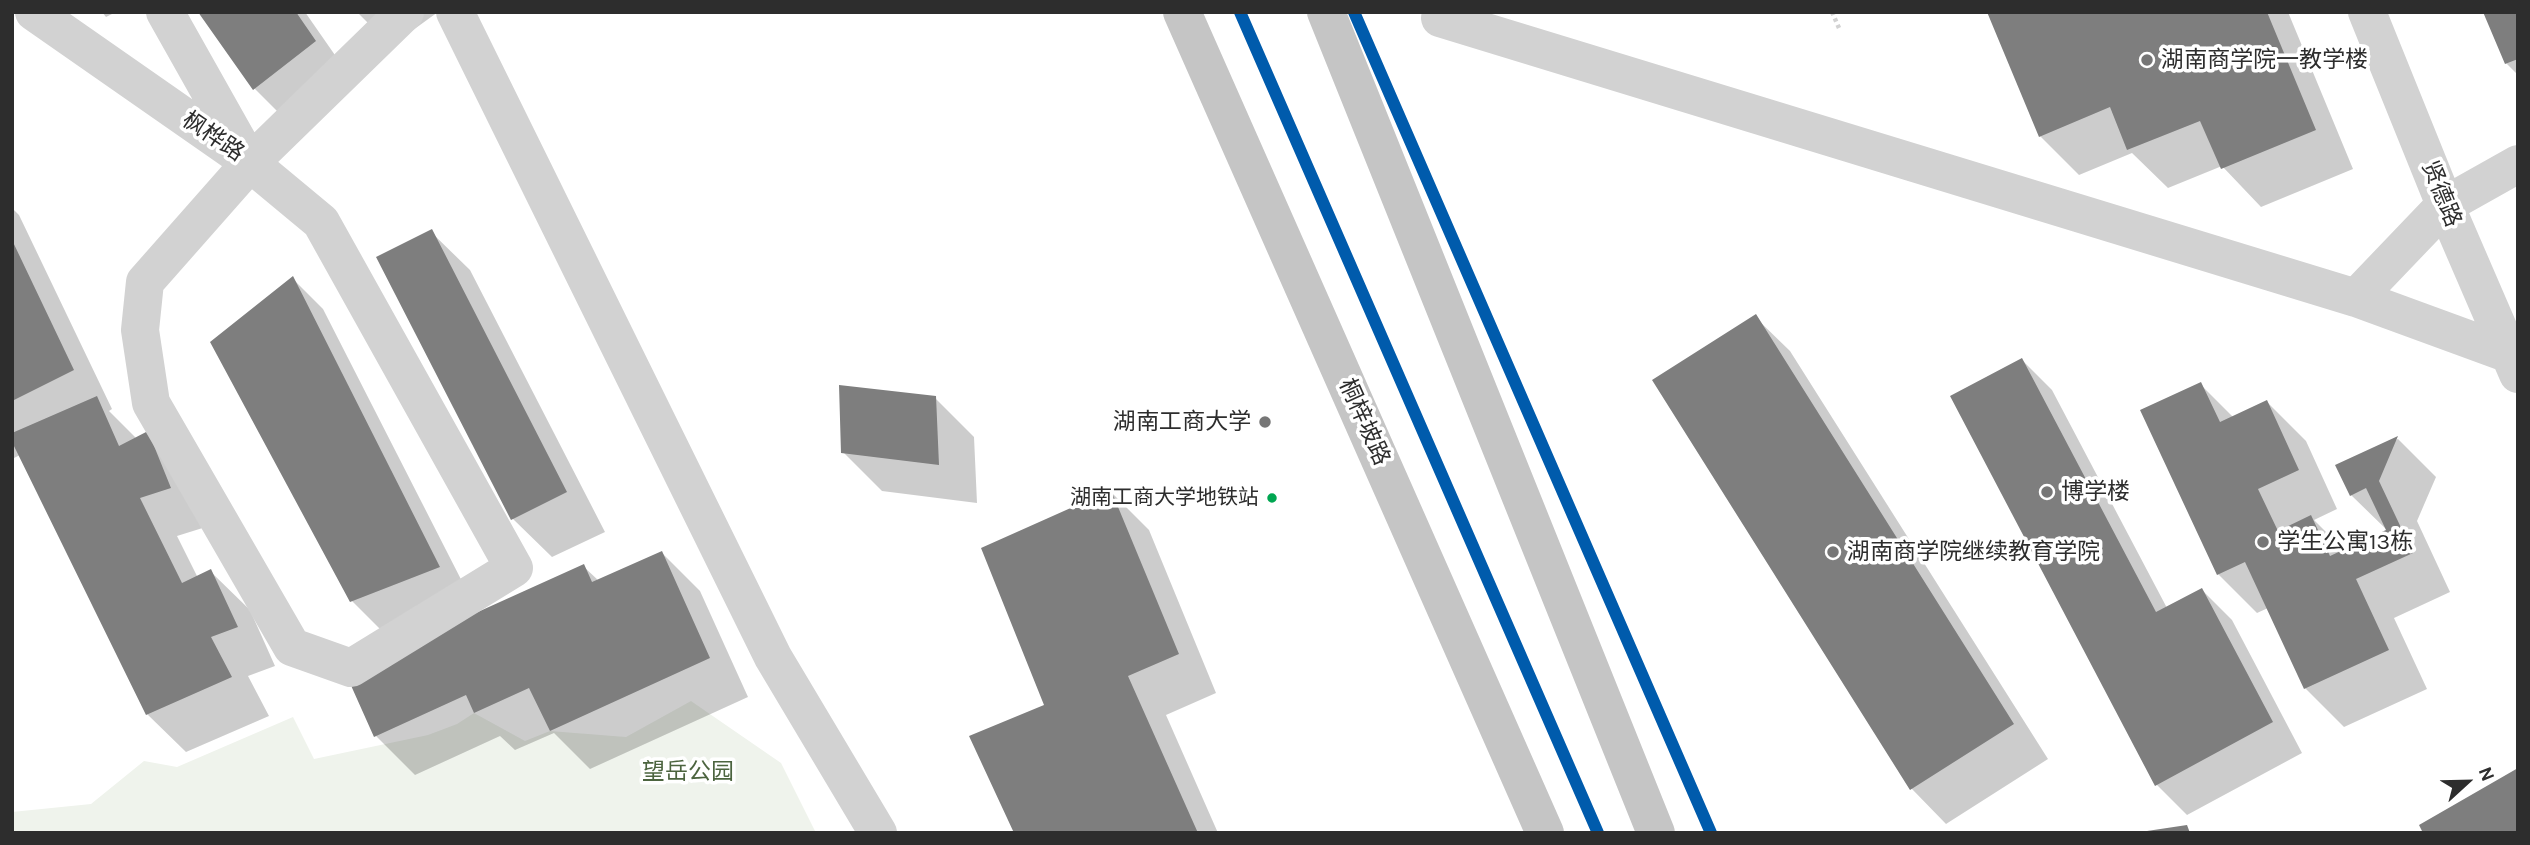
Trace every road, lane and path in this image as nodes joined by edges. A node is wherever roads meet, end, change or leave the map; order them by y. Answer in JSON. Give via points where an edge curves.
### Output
{"nodes":[{"id":1,"x":34,"y":12,"type":"edge"},
{"id":2,"x":165,"y":12,"type":"edge"},
{"id":3,"x":405,"y":12,"type":"edge"},
{"id":4,"x":455,"y":12,"type":"edge"},
{"id":5,"x":1182,"y":12,"type":"edge"},
{"id":6,"x":1326,"y":12,"type":"edge"},
{"id":7,"x":1832,"y":12,"type":"edge"},
{"id":8,"x":2367,"y":12,"type":"edge"},
{"id":9,"x":1440,"y":18,"type":"dead end"},
{"id":10,"x":1839,"y":28,"type":"dead end"},
{"id":11,"x":250,"y":163,"type":"junction"},
{"id":12,"x":2518,"y":164,"type":"edge"},
{"id":13,"x":2445,"y":205,"type":"junction"},
{"id":14,"x":2356,"y":298,"type":"junction"},
{"id":15,"x":2513,"y":364,"type":"edge"},
{"id":16,"x":878,"y":833,"type":"edge"},
{"id":17,"x":1545,"y":833,"type":"edge"},
{"id":18,"x":1656,"y":833,"type":"edge"}],
"edges":[{"from":1,"to":11,"type":"street","name":"枫桦路"},
{"from":2,"to":11,"type":"street"},
{"from":3,"to":11,"type":"street","name":"枫桦路"},
{"from":4,"to":16,"type":"street","via":[[773,657]]},
{"from":5,"to":17,"type":"main road","name":"桐梓坡路"},
{"from":6,"to":18,"type":"main road"},
{"from":7,"to":10,"type":"path"},
{"from":8,"to":13,"type":"street","name":"贤德路"},
{"from":9,"to":14,"type":"street"},
{"from":11,"to":11,"type":"street","via":[[321,222],[514,568],[351,668],[292,647],[150,403],[140,330],[145,282]]},
{"from":12,"to":13,"type":"street"},
{"from":13,"to":14,"type":"street"},
{"from":13,"to":15,"type":"street","name":"贤德路"},
{"from":14,"to":15,"type":"street"}]}
